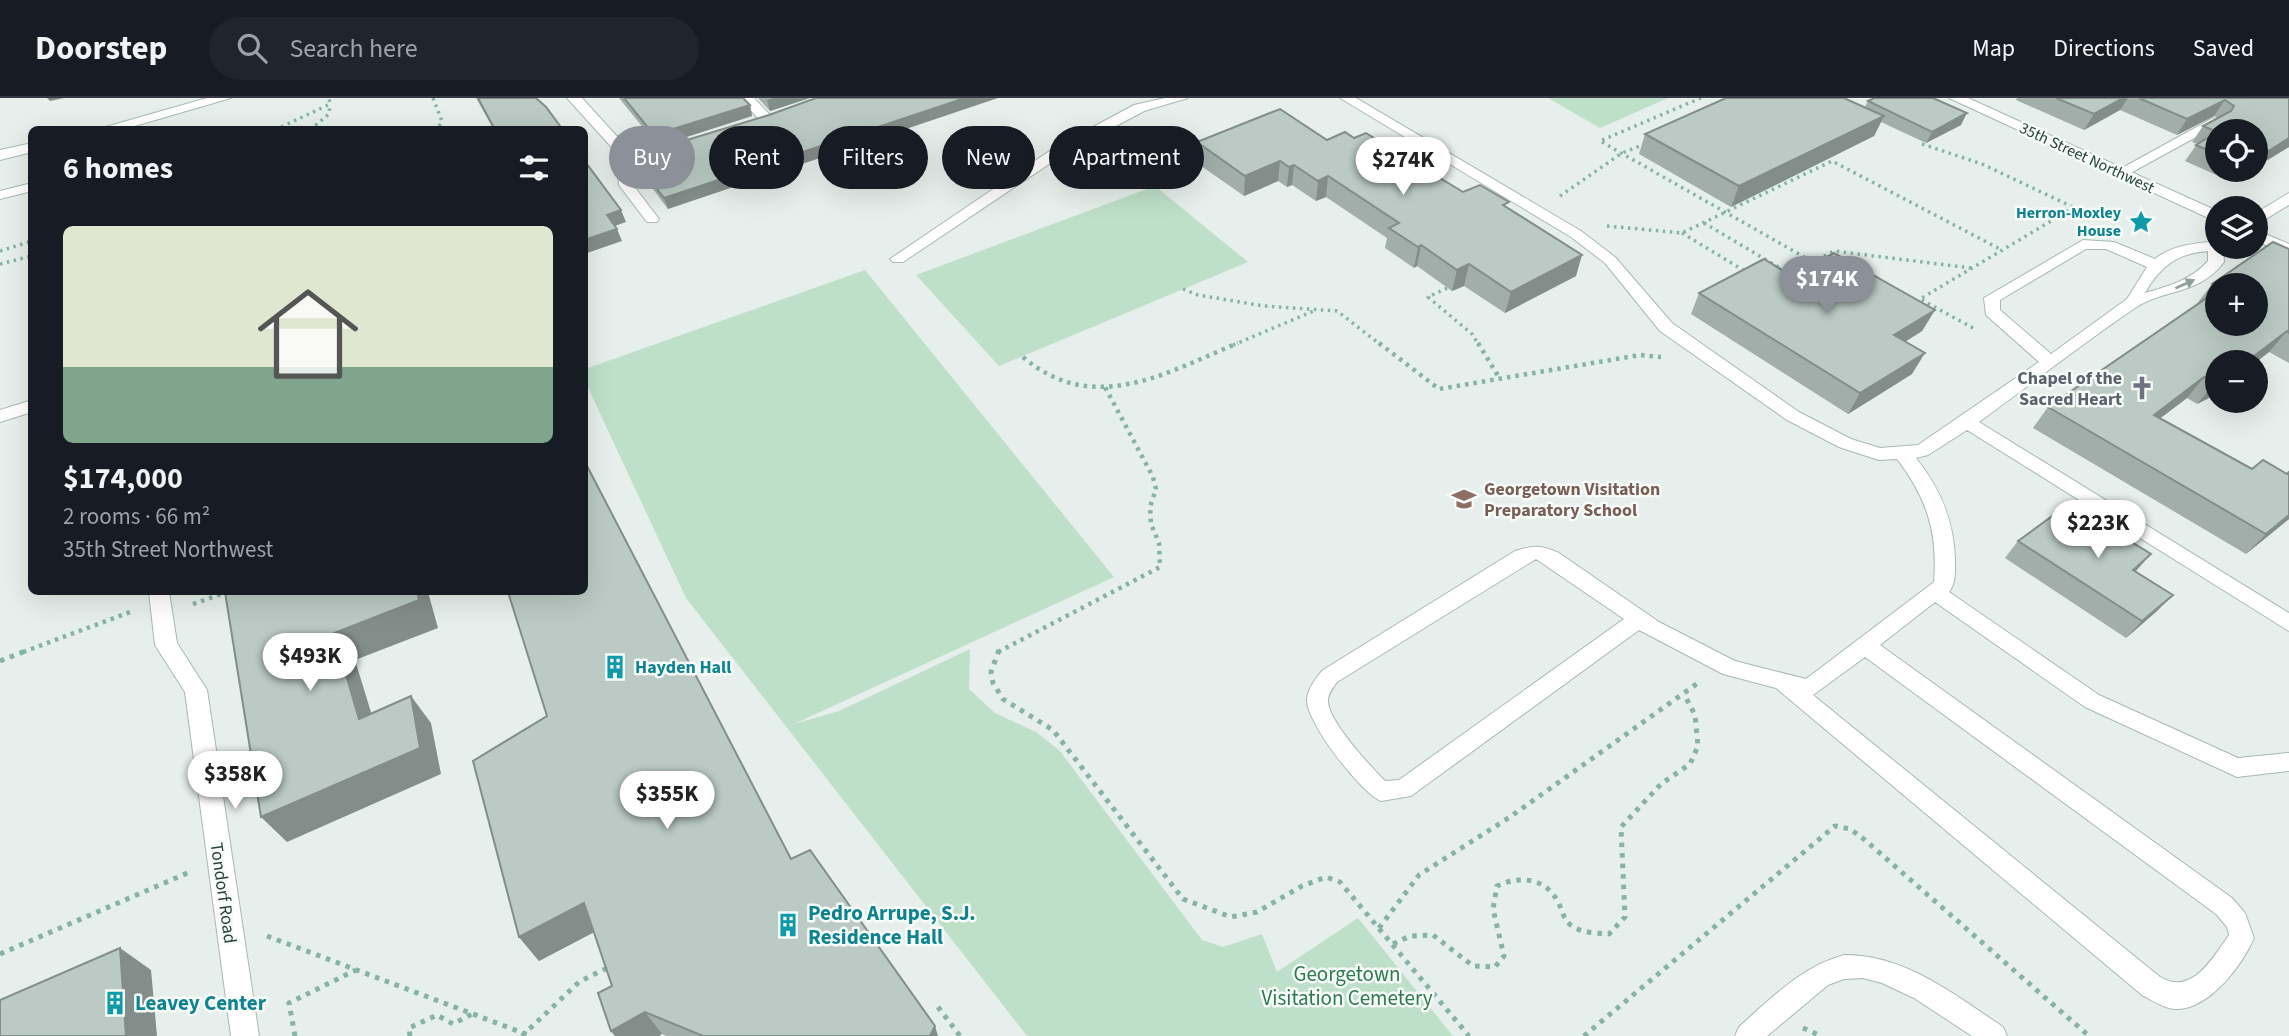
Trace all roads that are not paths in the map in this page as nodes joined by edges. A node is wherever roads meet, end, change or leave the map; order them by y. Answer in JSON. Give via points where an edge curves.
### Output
{"nodes":[{"id":1,"x":224,"y":98,"type":"edge"},
{"id":2,"x":574,"y":98,"type":"edge"},
{"id":3,"x":747,"y":98,"type":"edge"},
{"id":4,"x":1181,"y":98,"type":"edge"},
{"id":5,"x":1347,"y":98,"type":"edge"},
{"id":6,"x":1956,"y":98,"type":"edge"},
{"id":7,"x":767,"y":120,"type":"edge"},
{"id":8,"x":117,"y":126,"type":"edge"},
{"id":9,"x":2205,"y":126,"type":"edge"},
{"id":10,"x":609,"y":138,"type":"edge"},
{"id":11,"x":706,"y":139,"type":"edge"},
{"id":12,"x":695,"y":142,"type":"edge"},
{"id":13,"x":28,"y":148,"type":"edge"},
{"id":14,"x":0,"y":155,"type":"edge"},
{"id":15,"x":2120,"y":173,"type":"junction"},
{"id":16,"x":28,"y":188,"type":"edge"},
{"id":17,"x":629,"y":189,"type":"edge"},
{"id":18,"x":0,"y":195,"type":"edge"},
{"id":19,"x":2289,"y":198,"type":"edge"},
{"id":20,"x":2205,"y":212,"type":"edge"},
{"id":21,"x":2268,"y":212,"type":"edge"},
{"id":22,"x":652,"y":219,"type":"dead end"},
{"id":23,"x":2268,"y":240,"type":"edge"},
{"id":24,"x":2205,"y":246,"type":"edge"},
{"id":25,"x":2289,"y":250,"type":"edge"},
{"id":26,"x":898,"y":259,"type":"dead end"},
{"id":27,"x":2217,"y":259,"type":"edge"},
{"id":28,"x":2155,"y":265,"type":"junction"},
{"id":29,"x":2133,"y":302,"type":"junction"},
{"id":30,"x":2050,"y":362,"type":"junction"},
{"id":31,"x":28,"y":407,"type":"edge"},
{"id":32,"x":0,"y":416,"type":"edge"},
{"id":33,"x":1967,"y":422,"type":"junction"},
{"id":34,"x":1903,"y":454,"type":"junction"},
{"id":35,"x":1935,"y":592,"type":"junction"},
{"id":36,"x":160,"y":596,"type":"edge"},
{"id":37,"x":1639,"y":619,"type":"junction"},
{"id":38,"x":2289,"y":623,"type":"edge"},
{"id":39,"x":1864,"y":645,"type":"junction"},
{"id":40,"x":1781,"y":680,"type":"junction"},
{"id":41,"x":2289,"y":762,"type":"edge"},
{"id":42,"x":245,"y":1036,"type":"edge"},
{"id":43,"x":1748,"y":1036,"type":"edge"},
{"id":44,"x":1994,"y":1036,"type":"edge"}],
"edges":[{"from":1,"to":8,"type":"street"},
{"from":2,"to":10,"type":"street"},
{"from":3,"to":7,"type":"lane"},
{"from":4,"to":26,"type":"lane","via":[[1139,108],[1059,151]]},
{"from":5,"to":34,"type":"lane","via":[[1576,234],[1610,260],[1666,327],[1793,416],[1845,443],[1879,454]]},
{"from":6,"to":15,"type":"street","name":"35th Street Northwest"},
{"from":9,"to":15,"type":"lane"},
{"from":11,"to":12,"type":"street"},
{"from":13,"to":14,"type":"street"},
{"from":15,"to":20,"type":"street","name":"35th Street Northwest"},
{"from":16,"to":18,"type":"lane"},
{"from":17,"to":22,"type":"lane"},
{"from":19,"to":21,"type":"street"},
{"from":23,"to":25,"type":"street"},
{"from":24,"to":28,"type":"lane","via":[[2190,247]]},
{"from":29,"to":27,"type":"lane","one_way":true,"via":[[2181,287],[2204,275]]},
{"from":28,"to":29,"type":"lane"},
{"from":28,"to":30,"type":"lane","via":[[2109,245],[2083,244],[1993,298],[1992,312]]},
{"from":29,"to":30,"type":"lane"},
{"from":30,"to":33,"type":"lane"},
{"from":31,"to":32,"type":"lane"},
{"from":33,"to":34,"type":"lane","via":[[1922,451]]},
{"from":33,"to":38,"type":"lane"},
{"from":34,"to":35,"type":"lane","via":[[1927,484],[1946,533],[1944,585]]},
{"from":35,"to":39,"type":"lane"},
{"from":35,"to":41,"type":"lane","via":[[2092,701],[2236,768]]},
{"from":36,"to":42,"type":"street","name":"Tondorf Road","via":[[166,645],[196,690]]},
{"from":37,"to":37,"type":"lane","via":[[1537,551],[1330,676],[1320,690],[1318,706],[1365,778],[1381,791],[1403,789]]},
{"from":37,"to":40,"type":"lane","via":[[1730,668]]},
{"from":39,"to":40,"type":"lane","via":[[1809,688]]},
{"from":39,"to":40,"type":"lane","via":[[2224,906],[2237,921],[2242,938],[2220,967],[2193,994],[2175,998],[2151,986]]},
{"from":43,"to":44,"type":"lane","via":[[1804,986],[1843,967],[1904,979]]}]}
